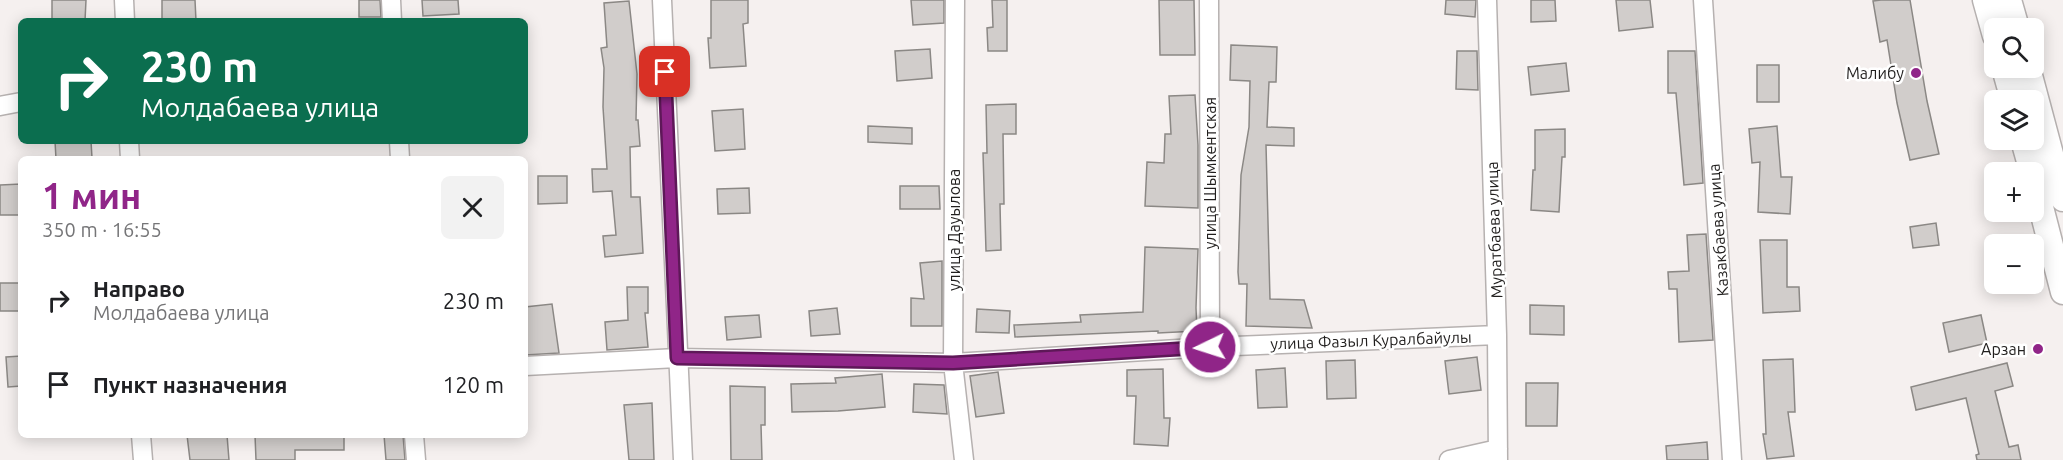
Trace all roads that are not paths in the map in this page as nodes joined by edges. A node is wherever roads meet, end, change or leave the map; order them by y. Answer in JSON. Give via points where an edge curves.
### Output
{"nodes":[{"id":1,"x":124,"y":0,"type":"edge"},
{"id":2,"x":391,"y":0,"type":"edge"},
{"id":3,"x":662,"y":0,"type":"edge"},
{"id":4,"x":955,"y":0,"type":"edge"},
{"id":5,"x":1209,"y":0,"type":"edge"},
{"id":6,"x":1486,"y":0,"type":"edge"},
{"id":7,"x":1703,"y":0,"type":"edge"},
{"id":8,"x":1985,"y":0,"type":"edge"},
{"id":9,"x":2009,"y":0,"type":"edge"},
{"id":10,"x":125,"y":18,"type":"edge"},
{"id":11,"x":392,"y":18,"type":"edge"},
{"id":12,"x":1990,"y":18,"type":"edge"},
{"id":13,"x":2014,"y":18,"type":"edge"},
{"id":14,"x":2031,"y":78,"type":"edge"},
{"id":15,"x":18,"y":103,"type":"edge"},
{"id":16,"x":0,"y":106,"type":"edge"},
{"id":17,"x":2063,"y":199,"type":"edge"},
{"id":18,"x":2044,"y":219,"type":"edge"},
{"id":19,"x":2063,"y":292,"type":"edge"},
{"id":20,"x":1497,"y":335,"type":"junction"},
{"id":21,"x":1210,"y":347,"type":"junction"},
{"id":22,"x":677,"y":358,"type":"junction"},
{"id":23,"x":953,"y":363,"type":"junction"},
{"id":24,"x":528,"y":366,"type":"edge"},
{"id":25,"x":141,"y":438,"type":"edge"},
{"id":26,"x":414,"y":438,"type":"edge"},
{"id":27,"x":1498,"y":455,"type":"edge"},
{"id":28,"x":142,"y":460,"type":"edge"},
{"id":29,"x":416,"y":460,"type":"edge"},
{"id":30,"x":683,"y":460,"type":"edge"},
{"id":31,"x":964,"y":460,"type":"edge"},
{"id":32,"x":1449,"y":460,"type":"edge"},
{"id":33,"x":1732,"y":460,"type":"edge"}],
"edges":[{"from":1,"to":10,"type":"street"},
{"from":2,"to":11,"type":"street"},
{"from":3,"to":22,"type":"street"},
{"from":4,"to":23,"type":"street","name":"улица Дауылова"},
{"from":5,"to":21,"type":"street","name":"улица Шымкентская"},
{"from":6,"to":20,"type":"street","name":"Муратбаева улица"},
{"from":7,"to":33,"type":"street","name":"Казакбаева улица"},
{"from":8,"to":12,"type":"main road"},
{"from":9,"to":13,"type":"main road"},
{"from":14,"to":17,"type":"main road"},
{"from":15,"to":16,"type":"street"},
{"from":18,"to":19,"type":"main road"},
{"from":20,"to":21,"type":"street","name":"улица Фазыл Куралбайулы"},
{"from":20,"to":27,"type":"street","name":"Муратбаева улица"},
{"from":21,"to":23,"type":"street","name":"улица Фазыл Куралбайулы"},
{"from":22,"to":23,"type":"street","name":"улица Фазыл Куралбайулы"},
{"from":22,"to":24,"type":"street","name":"улица Фазыл Куралбайулы"},
{"from":22,"to":30,"type":"street"},
{"from":23,"to":31,"type":"street","name":"улица Дауылова"},
{"from":25,"to":28,"type":"street"},
{"from":26,"to":29,"type":"street"},
{"from":27,"to":32,"type":"street"}]}
